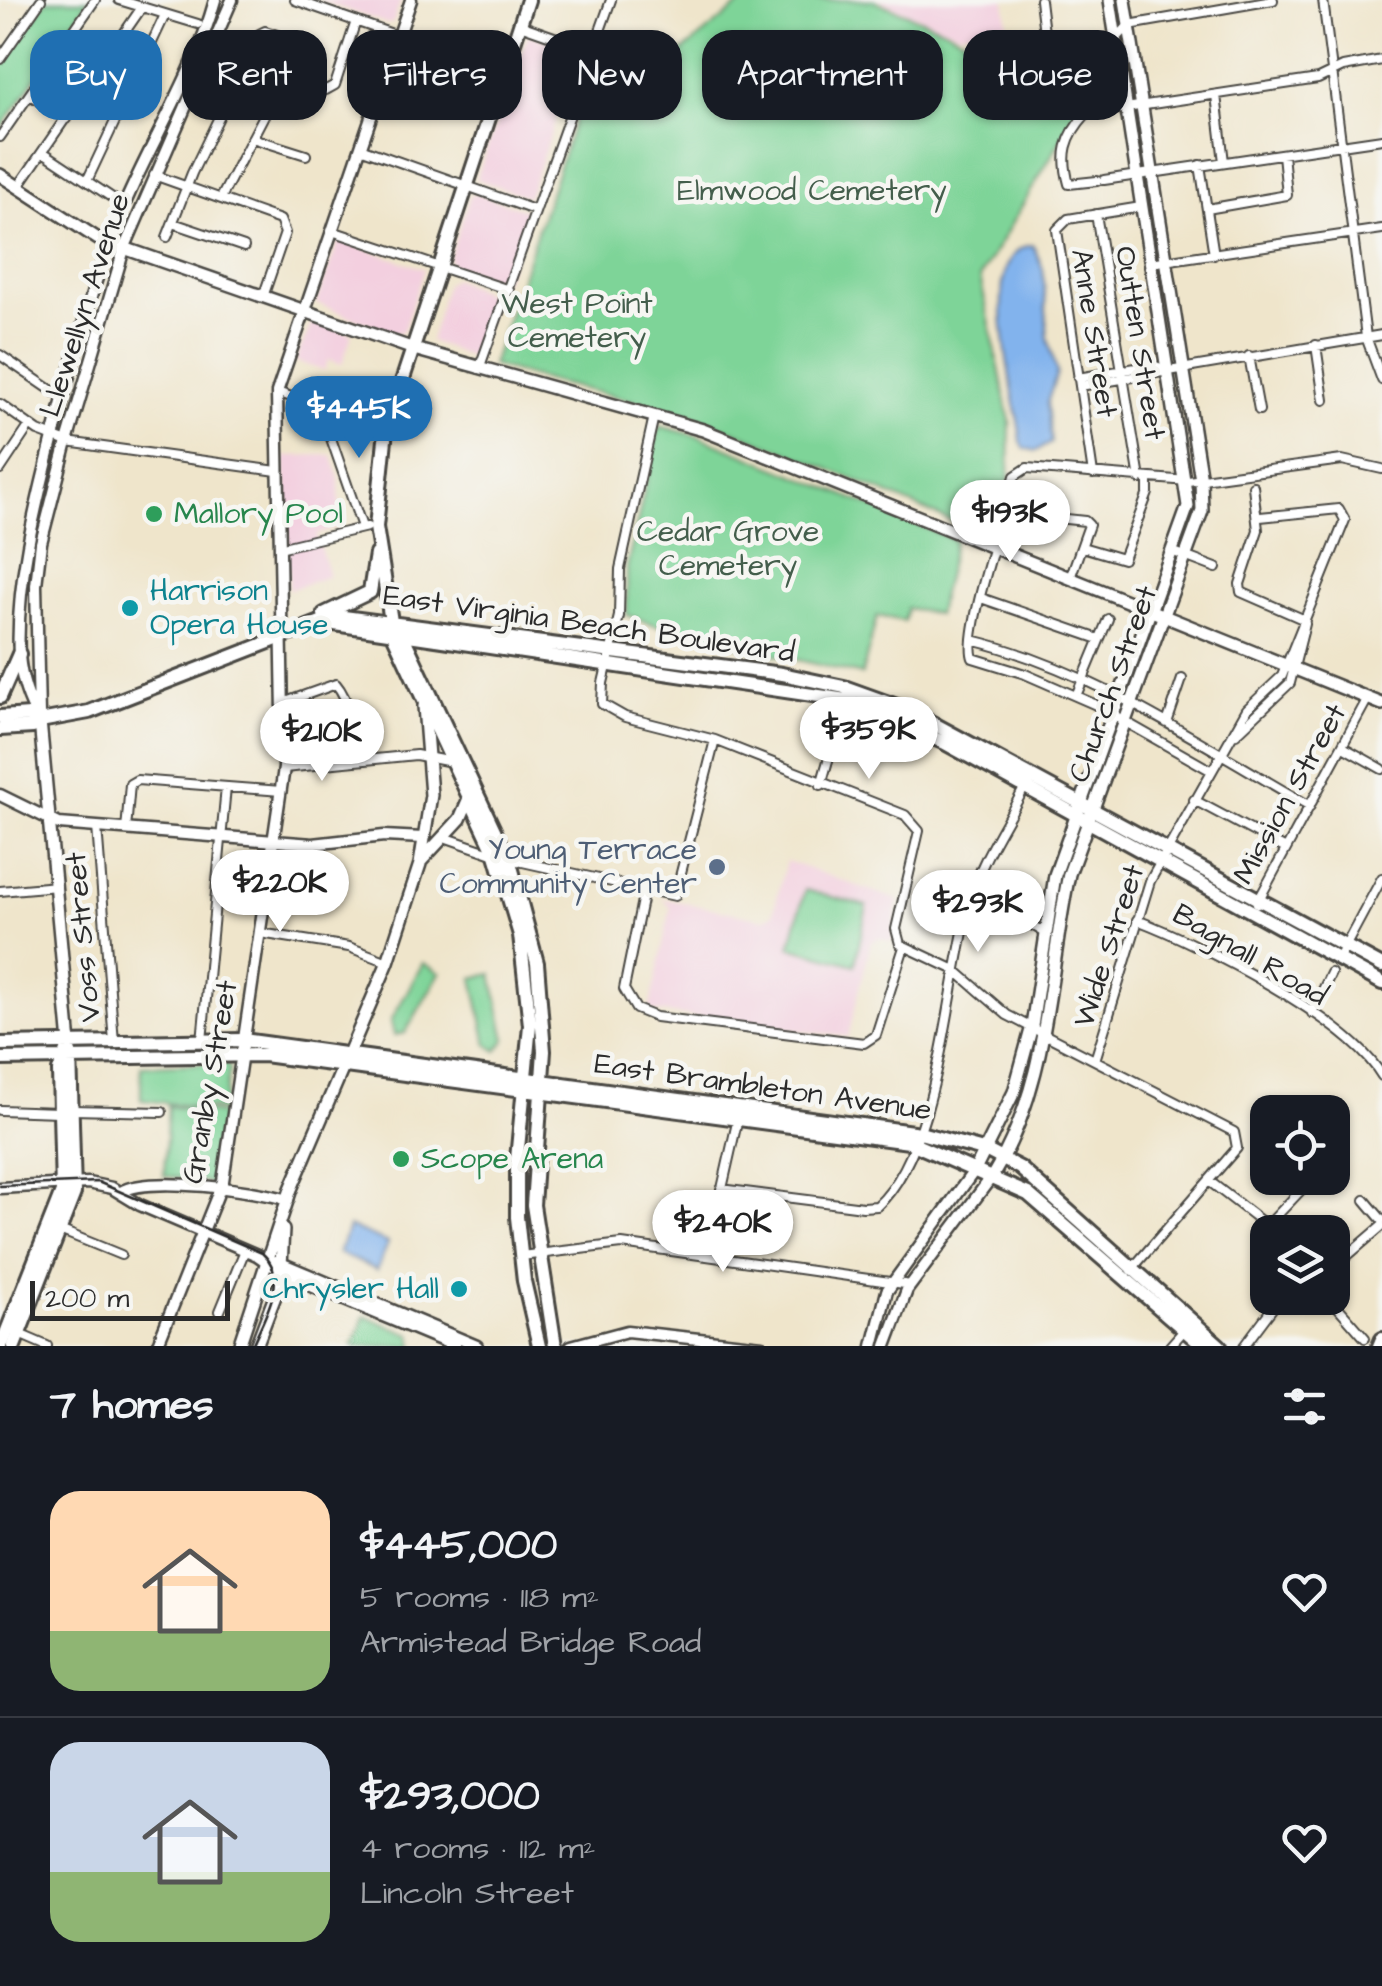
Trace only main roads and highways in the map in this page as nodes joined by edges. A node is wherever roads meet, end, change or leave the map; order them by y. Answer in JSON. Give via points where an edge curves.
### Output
{"nodes":[{"id":1,"x":528,"y":0,"type":"edge"},
{"id":2,"x":1110,"y":0,"type":"edge"},
{"id":3,"x":1125,"y":0,"type":"edge"},
{"id":4,"x":0,"y":176,"type":"edge"},
{"id":5,"x":414,"y":349,"type":"junction"},
{"id":6,"x":1194,"y":481,"type":"junction"},
{"id":7,"x":377,"y":532,"type":"junction"},
{"id":8,"x":1152,"y":608,"type":"junction"},
{"id":9,"x":1166,"y":614,"type":"junction"},
{"id":10,"x":314,"y":623,"type":"junction"},
{"id":11,"x":397,"y":631,"type":"junction"},
{"id":12,"x":444,"y":642,"type":"junction"},
{"id":13,"x":19,"y":654,"type":"road end"},
{"id":14,"x":610,"y":658,"type":"junction"},
{"id":15,"x":420,"y":672,"type":"junction"},
{"id":16,"x":0,"y":697,"type":"edge"},
{"id":17,"x":1382,"y":704,"type":"edge"},
{"id":18,"x":424,"y":706,"type":"junction"},
{"id":19,"x":0,"y":717,"type":"edge"},
{"id":20,"x":40,"y":721,"type":"junction"},
{"id":21,"x":0,"y":728,"type":"edge"},
{"id":22,"x":471,"y":792,"type":"junction"},
{"id":23,"x":430,"y":808,"type":"junction"},
{"id":24,"x":1084,"y":812,"type":"junction"},
{"id":25,"x":443,"y":836,"type":"junction"},
{"id":26,"x":502,"y":856,"type":"junction"},
{"id":27,"x":420,"y":864,"type":"junction"},
{"id":28,"x":1049,"y":924,"type":"junction"},
{"id":29,"x":1343,"y":952,"type":"junction"},
{"id":30,"x":1382,"y":966,"type":"edge"},
{"id":31,"x":1382,"y":983,"type":"edge"},
{"id":32,"x":0,"y":1044,"type":"edge"},
{"id":33,"x":243,"y":1046,"type":"junction"},
{"id":34,"x":68,"y":1054,"type":"junction"},
{"id":35,"x":346,"y":1058,"type":"junction"},
{"id":36,"x":0,"y":1059,"type":"edge"},
{"id":37,"x":525,"y":1085,"type":"junction"},
{"id":38,"x":541,"y":1087,"type":"junction"},
{"id":39,"x":918,"y":1139,"type":"junction"},
{"id":40,"x":982,"y":1158,"type":"junction"},
{"id":41,"x":1004,"y":1158,"type":"junction"},
{"id":42,"x":995,"y":1173,"type":"junction"},
{"id":43,"x":69,"y":1184,"type":"junction"},
{"id":44,"x":1058,"y":1200,"type":"junction"},
{"id":45,"x":276,"y":1264,"type":"junction"},
{"id":46,"x":1128,"y":1273,"type":"junction"},
{"id":47,"x":1188,"y":1325,"type":"junction"},
{"id":48,"x":10,"y":1334,"type":"edge"},
{"id":49,"x":1382,"y":1339,"type":"edge"},
{"id":50,"x":1,"y":1346,"type":"edge"},
{"id":51,"x":239,"y":1346,"type":"edge"},
{"id":52,"x":256,"y":1346,"type":"edge"},
{"id":53,"x":539,"y":1346,"type":"edge"},
{"id":54,"x":555,"y":1346,"type":"edge"},
{"id":55,"x":1203,"y":1346,"type":"edge"},
{"id":56,"x":1220,"y":1346,"type":"edge"},
{"id":57,"x":1379,"y":1346,"type":"edge"}],
"edges":[{"from":1,"to":5,"type":"main road"},
{"from":2,"to":6,"type":"main road","name":"Church Street","via":[[1166,370]]},
{"from":3,"to":6,"type":"main road","name":"Church Street"},
{"from":4,"to":5,"type":"main road","via":[[109,244]]},
{"from":5,"to":7,"type":"main road","via":[[386,430]]},
{"from":5,"to":8,"type":"main road","via":[[703,430]]},
{"from":6,"to":8,"type":"main road","name":"Church Street"},
{"from":6,"to":9,"type":"main road","name":"Church Street","via":[[1202,511]]},
{"from":7,"to":10,"type":"main road","via":[[370,592]]},
{"from":7,"to":11,"type":"main road"},
{"from":8,"to":9,"type":"main road"},
{"from":8,"to":24,"type":"main road","name":"Church Street"},
{"from":9,"to":17,"type":"main road"},
{"from":9,"to":24,"type":"main road","name":"Church Street"},
{"from":10,"to":11,"type":"main road","name":"East Virginia Beach Boulevard","via":[[336,616]]},
{"from":10,"to":20,"type":"main road","name":"East Virginia Beach Boulevard","via":[[89,712]]},
{"from":11,"to":12,"type":"main road","name":"East Virginia Beach Boulevard"},
{"from":11,"to":14,"type":"main road","name":"East Virginia Beach Boulevard"},
{"from":11,"to":15,"type":"main road"},
{"from":11,"to":18,"type":"main road"},
{"from":12,"to":14,"type":"main road","name":"East Virginia Beach Boulevard"},
{"from":12,"to":15,"type":"main road","via":[[424,648]]},
{"from":13,"to":16,"type":"main road"},
{"from":14,"to":24,"type":"main road","name":"East Virginia Beach Boulevard","via":[[847,694],[908,710]]},
{"from":15,"to":22,"type":"main road"},
{"from":18,"to":22,"type":"main road"},
{"from":18,"to":23,"type":"main road"},
{"from":19,"to":20,"type":"main road"},
{"from":20,"to":21,"type":"main road","name":"East Virginia Beach Boulevard"},
{"from":20,"to":34,"type":"main road"},
{"from":22,"to":25,"type":"main road","via":[[460,820]]},
{"from":22,"to":26,"type":"main road"},
{"from":23,"to":25,"type":"main road"},
{"from":23,"to":27,"type":"main road"},
{"from":24,"to":28,"type":"main road","name":"Church Street"},
{"from":24,"to":29,"type":"main road","name":"East Virginia Beach Boulevard"},
{"from":25,"to":27,"type":"main road"},
{"from":26,"to":37,"type":"main road","via":[[526,968]]},
{"from":26,"to":38,"type":"main road","via":[[524,906],[542,988]]},
{"from":27,"to":35,"type":"main road","via":[[388,962]]},
{"from":28,"to":40,"type":"main road","name":"Church Street","via":[[1014,1092]]},
{"from":28,"to":41,"type":"main road","name":"Church Street","via":[[1047,1033],[1032,1092]]},
{"from":29,"to":30,"type":"main road","name":"East Virginia Beach Boulevard"},
{"from":29,"to":31,"type":"main road","name":"East Virginia Beach Boulevard"},
{"from":32,"to":34,"type":"main road"},
{"from":33,"to":34,"type":"main road"},
{"from":33,"to":34,"type":"main road","via":[[114,1044]]},
{"from":33,"to":35,"type":"main road","name":"East Brambleton Avenue"},
{"from":34,"to":36,"type":"main road"},
{"from":34,"to":43,"type":"main road"},
{"from":35,"to":37,"type":"main road","name":"East Brambleton Avenue"},
{"from":35,"to":45,"type":"main road","via":[[288,1200]]},
{"from":37,"to":38,"type":"main road","name":"East Brambleton Avenue"},
{"from":37,"to":53,"type":"main road","via":[[517,1171],[520,1256]]},
{"from":38,"to":39,"type":"main road","name":"East Brambleton Avenue"},
{"from":38,"to":54,"type":"main road","via":[[532,1182]]},
{"from":39,"to":40,"type":"main road","name":"East Brambleton Avenue"},
{"from":39,"to":40,"type":"main road","name":"East Brambleton Avenue"},
{"from":40,"to":41,"type":"main road","name":"East Brambleton Avenue"},
{"from":40,"to":42,"type":"main road","name":"East Brambleton Avenue"},
{"from":41,"to":42,"type":"main road","name":"Church Street"},
{"from":41,"to":44,"type":"main road","name":"East Brambleton Avenue"},
{"from":42,"to":44,"type":"main road"},
{"from":42,"to":46,"type":"main road","name":"East Brambleton Avenue"},
{"from":43,"to":48,"type":"main road"},
{"from":43,"to":48,"type":"main road","via":[[62,1231]]},
{"from":44,"to":46,"type":"main road","name":"East Brambleton Avenue"},
{"from":45,"to":51,"type":"main road"},
{"from":45,"to":52,"type":"main road"},
{"from":46,"to":47,"type":"main road","name":"East Brambleton Avenue"},
{"from":47,"to":55,"type":"main road","name":"East Brambleton Avenue"},
{"from":47,"to":56,"type":"main road","name":"East Brambleton Avenue"},
{"from":48,"to":50,"type":"main road"},
{"from":49,"to":57,"type":"main road"}]}
